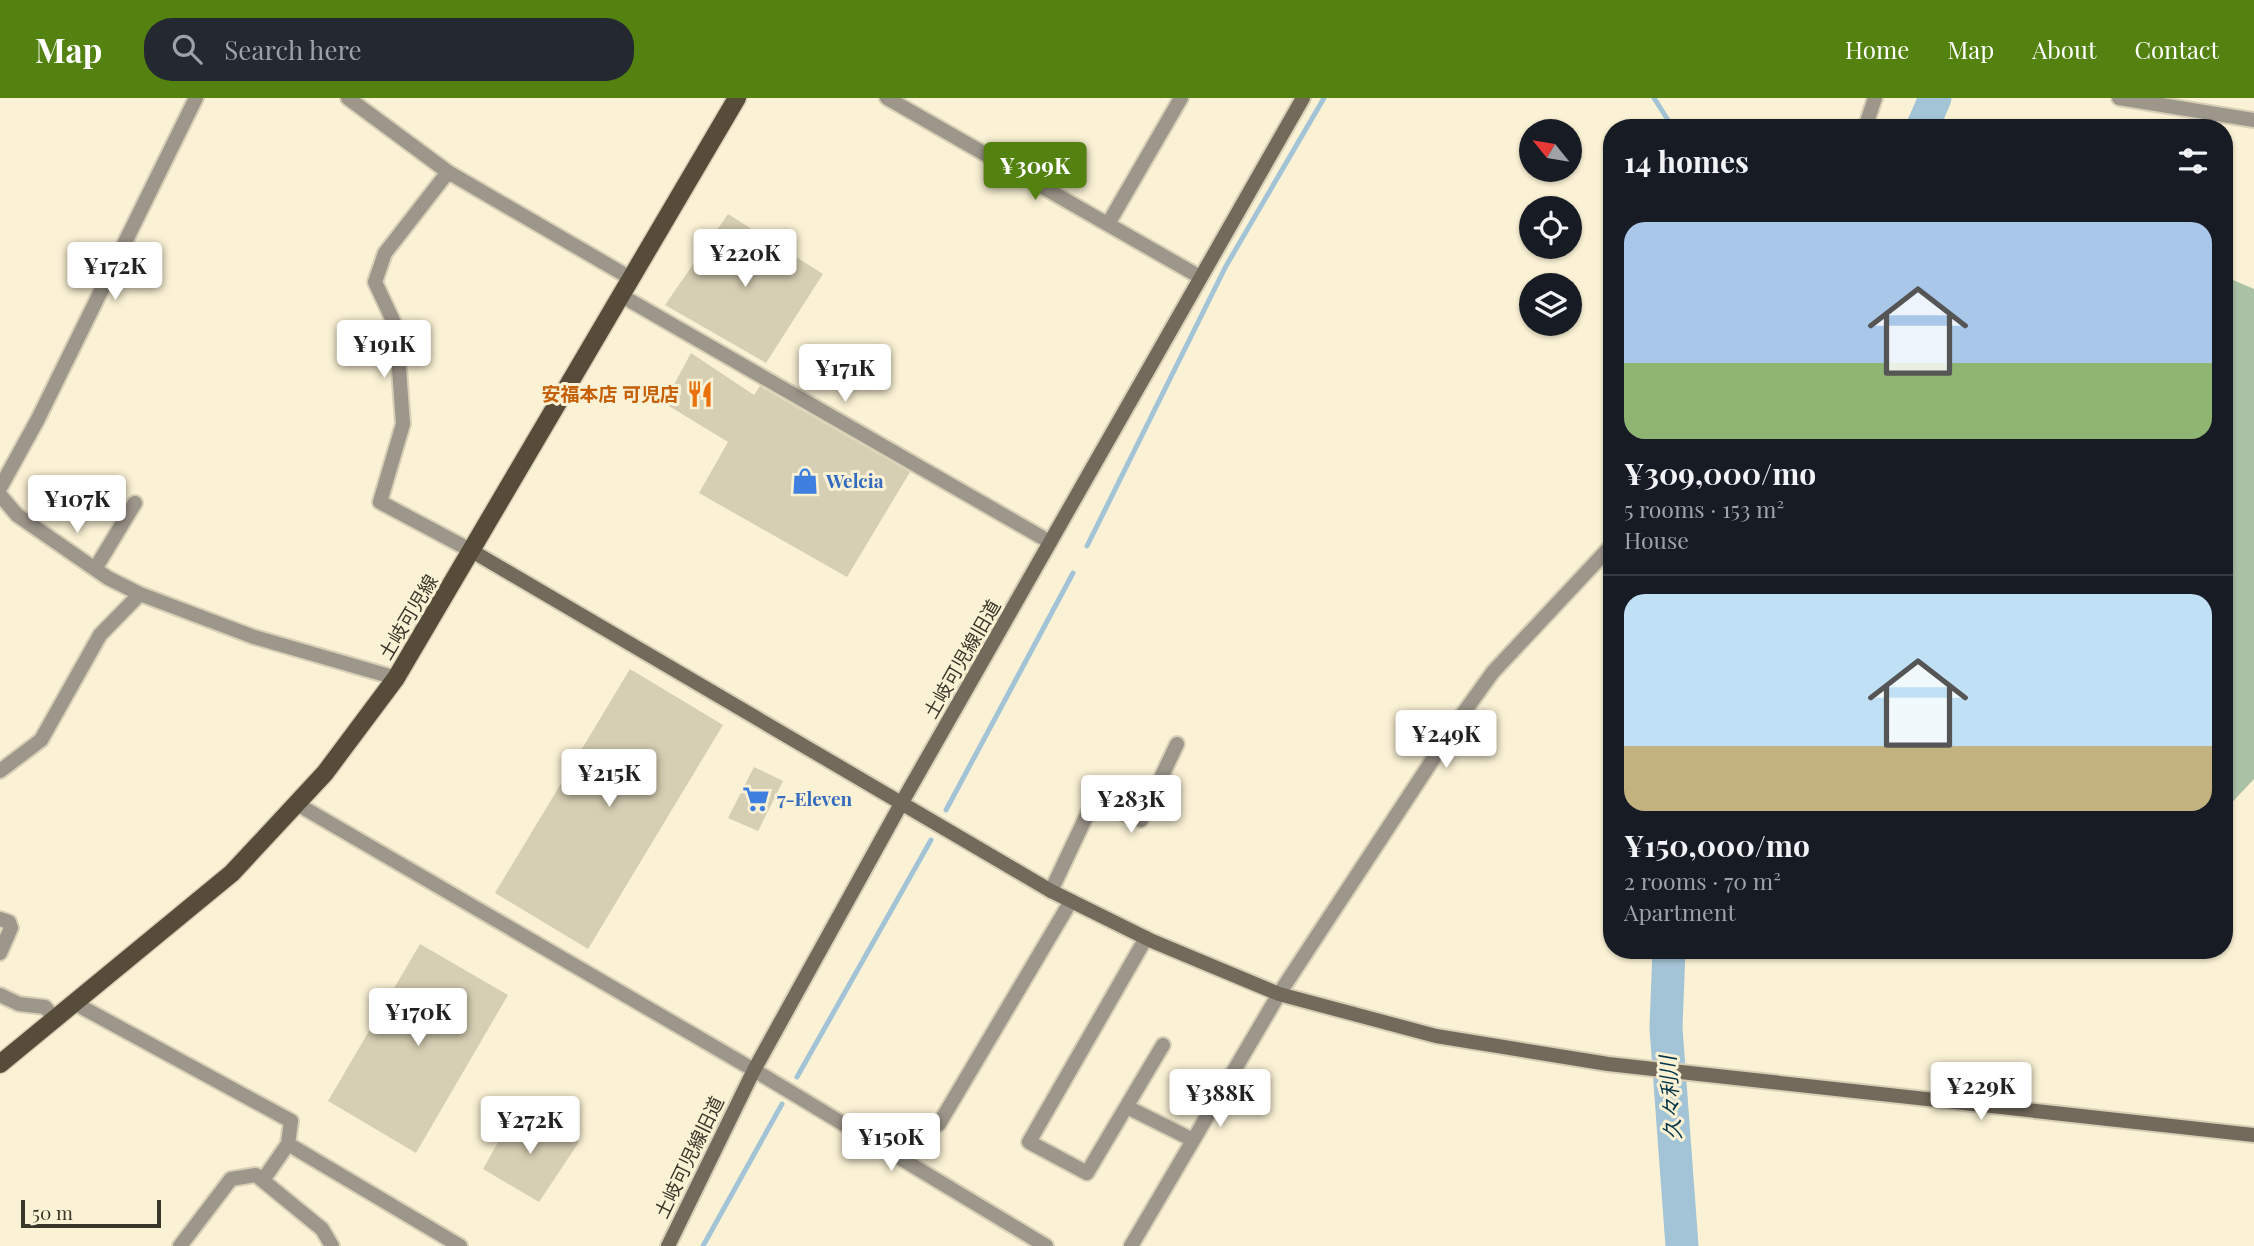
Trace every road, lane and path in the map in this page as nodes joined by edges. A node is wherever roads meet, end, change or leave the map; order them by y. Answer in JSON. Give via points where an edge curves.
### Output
{"nodes":[{"id":1,"x":196,"y":98,"type":"edge"},
{"id":2,"x":348,"y":98,"type":"edge"},
{"id":3,"x":737,"y":98,"type":"edge"},
{"id":4,"x":887,"y":98,"type":"edge"},
{"id":5,"x":1181,"y":98,"type":"edge"},
{"id":6,"x":1303,"y":98,"type":"edge"},
{"id":7,"x":1875,"y":98,"type":"edge"},
{"id":8,"x":2119,"y":98,"type":"edge"},
{"id":9,"x":2160,"y":102,"type":"edge"},
{"id":10,"x":1868,"y":119,"type":"edge"},
{"id":11,"x":2254,"y":120,"type":"edge"},
{"id":12,"x":448,"y":172,"type":"junction"},
{"id":13,"x":1108,"y":224,"type":"junction"},
{"id":14,"x":1200,"y":277,"type":"junction"},
{"id":15,"x":632,"y":279,"type":"junction"},
{"id":16,"x":622,"y":296,"type":"junction"},
{"id":17,"x":2,"y":480,"type":"edge"},
{"id":18,"x":0,"y":495,"type":"edge"},
{"id":19,"x":135,"y":503,"type":"dead end"},
{"id":20,"x":1050,"y":542,"type":"junction"},
{"id":21,"x":472,"y":551,"type":"junction"},
{"id":22,"x":1603,"y":555,"type":"edge"},
{"id":23,"x":95,"y":569,"type":"junction"},
{"id":24,"x":140,"y":594,"type":"junction"},
{"id":25,"x":396,"y":678,"type":"junction"},
{"id":26,"x":1177,"y":744,"type":"dead end"},
{"id":27,"x":0,"y":771,"type":"edge"},
{"id":28,"x":297,"y":804,"type":"junction"},
{"id":29,"x":901,"y":804,"type":"junction"},
{"id":30,"x":1051,"y":891,"type":"junction"},
{"id":31,"x":1071,"y":901,"type":"junction"},
{"id":32,"x":0,"y":919,"type":"edge"},
{"id":33,"x":1146,"y":938,"type":"junction"},
{"id":34,"x":0,"y":953,"type":"edge"},
{"id":35,"x":1279,"y":994,"type":"junction"},
{"id":36,"x":0,"y":995,"type":"edge"},
{"id":37,"x":76,"y":1004,"type":"junction"},
{"id":38,"x":56,"y":1020,"type":"junction"},
{"id":39,"x":1163,"y":1045,"type":"dead end"},
{"id":40,"x":0,"y":1064,"type":"edge"},
{"id":41,"x":754,"y":1070,"type":"junction"},
{"id":42,"x":1126,"y":1107,"type":"junction"},
{"id":43,"x":939,"y":1124,"type":"dead end"},
{"id":44,"x":2254,"y":1135,"type":"edge"},
{"id":45,"x":1193,"y":1140,"type":"junction"},
{"id":46,"x":288,"y":1144,"type":"junction"},
{"id":47,"x":263,"y":1180,"type":"junction"},
{"id":48,"x":180,"y":1246,"type":"edge"},
{"id":49,"x":332,"y":1246,"type":"edge"},
{"id":50,"x":460,"y":1246,"type":"edge"},
{"id":51,"x":668,"y":1246,"type":"edge"},
{"id":52,"x":1045,"y":1246,"type":"edge"},
{"id":53,"x":1131,"y":1246,"type":"edge"}],
"edges":[{"from":1,"to":17,"type":"street"},
{"from":2,"to":12,"type":"street"},
{"from":3,"to":15,"type":"main road","name":"土岐可児線"},
{"from":4,"to":13,"type":"street"},
{"from":5,"to":13,"type":"street"},
{"from":6,"to":14,"type":"street","name":"土岐可児線旧道"},
{"from":7,"to":10,"type":"street"},
{"from":8,"to":9,"type":"street"},
{"from":9,"to":11,"type":"street"},
{"from":12,"to":15,"type":"street"},
{"from":12,"to":21,"type":"street","via":[[385,253],[375,282],[396,327],[403,424],[380,502]]},
{"from":13,"to":14,"type":"street"},
{"from":14,"to":20,"type":"street","name":"土岐可児線旧道"},
{"from":15,"to":16,"type":"main road","name":"土岐可児線"},
{"from":16,"to":20,"type":"street"},
{"from":16,"to":21,"type":"main road","name":"土岐可児線"},
{"from":18,"to":23,"type":"street","via":[[17,515]]},
{"from":19,"to":23,"type":"street"},
{"from":20,"to":29,"type":"street","name":"土岐可児線旧道"},
{"from":21,"to":25,"type":"main road","name":"土岐可児線"},
{"from":21,"to":29,"type":"street"},
{"from":22,"to":35,"type":"street","via":[[1493,672]]},
{"from":23,"to":24,"type":"street"},
{"from":24,"to":25,"type":"street","via":[[254,636]]},
{"from":24,"to":27,"type":"street","via":[[100,635],[41,740]]},
{"from":25,"to":28,"type":"main road","name":"土岐可児線"},
{"from":26,"to":30,"type":"street","via":[[1141,820],[1093,802]]},
{"from":28,"to":37,"type":"main road","name":"土岐可児線","via":[[232,873]]},
{"from":28,"to":41,"type":"street"},
{"from":29,"to":30,"type":"street"},
{"from":29,"to":41,"type":"street","name":"土岐可児線旧道"},
{"from":30,"to":31,"type":"street"},
{"from":31,"to":33,"type":"street"},
{"from":31,"to":43,"type":"street"},
{"from":32,"to":34,"type":"street","via":[[11,928]]},
{"from":33,"to":35,"type":"street"},
{"from":33,"to":42,"type":"street","via":[[1029,1142],[1087,1173]]},
{"from":35,"to":44,"type":"street","via":[[1436,1036],[1608,1065]]},
{"from":35,"to":45,"type":"street"},
{"from":36,"to":38,"type":"street","via":[[19,1004],[45,1007]]},
{"from":37,"to":38,"type":"main road","name":"土岐可児線"},
{"from":37,"to":46,"type":"street","via":[[291,1121]]},
{"from":38,"to":40,"type":"main road","name":"土岐可児線"},
{"from":39,"to":42,"type":"street"},
{"from":41,"to":51,"type":"street","name":"土岐可児線旧道"},
{"from":41,"to":52,"type":"street"},
{"from":42,"to":45,"type":"street"},
{"from":45,"to":53,"type":"street"},
{"from":46,"to":47,"type":"street"},
{"from":46,"to":50,"type":"street"},
{"from":47,"to":48,"type":"street","via":[[256,1175],[231,1179]]},
{"from":47,"to":49,"type":"street","via":[[322,1229]]}]}
